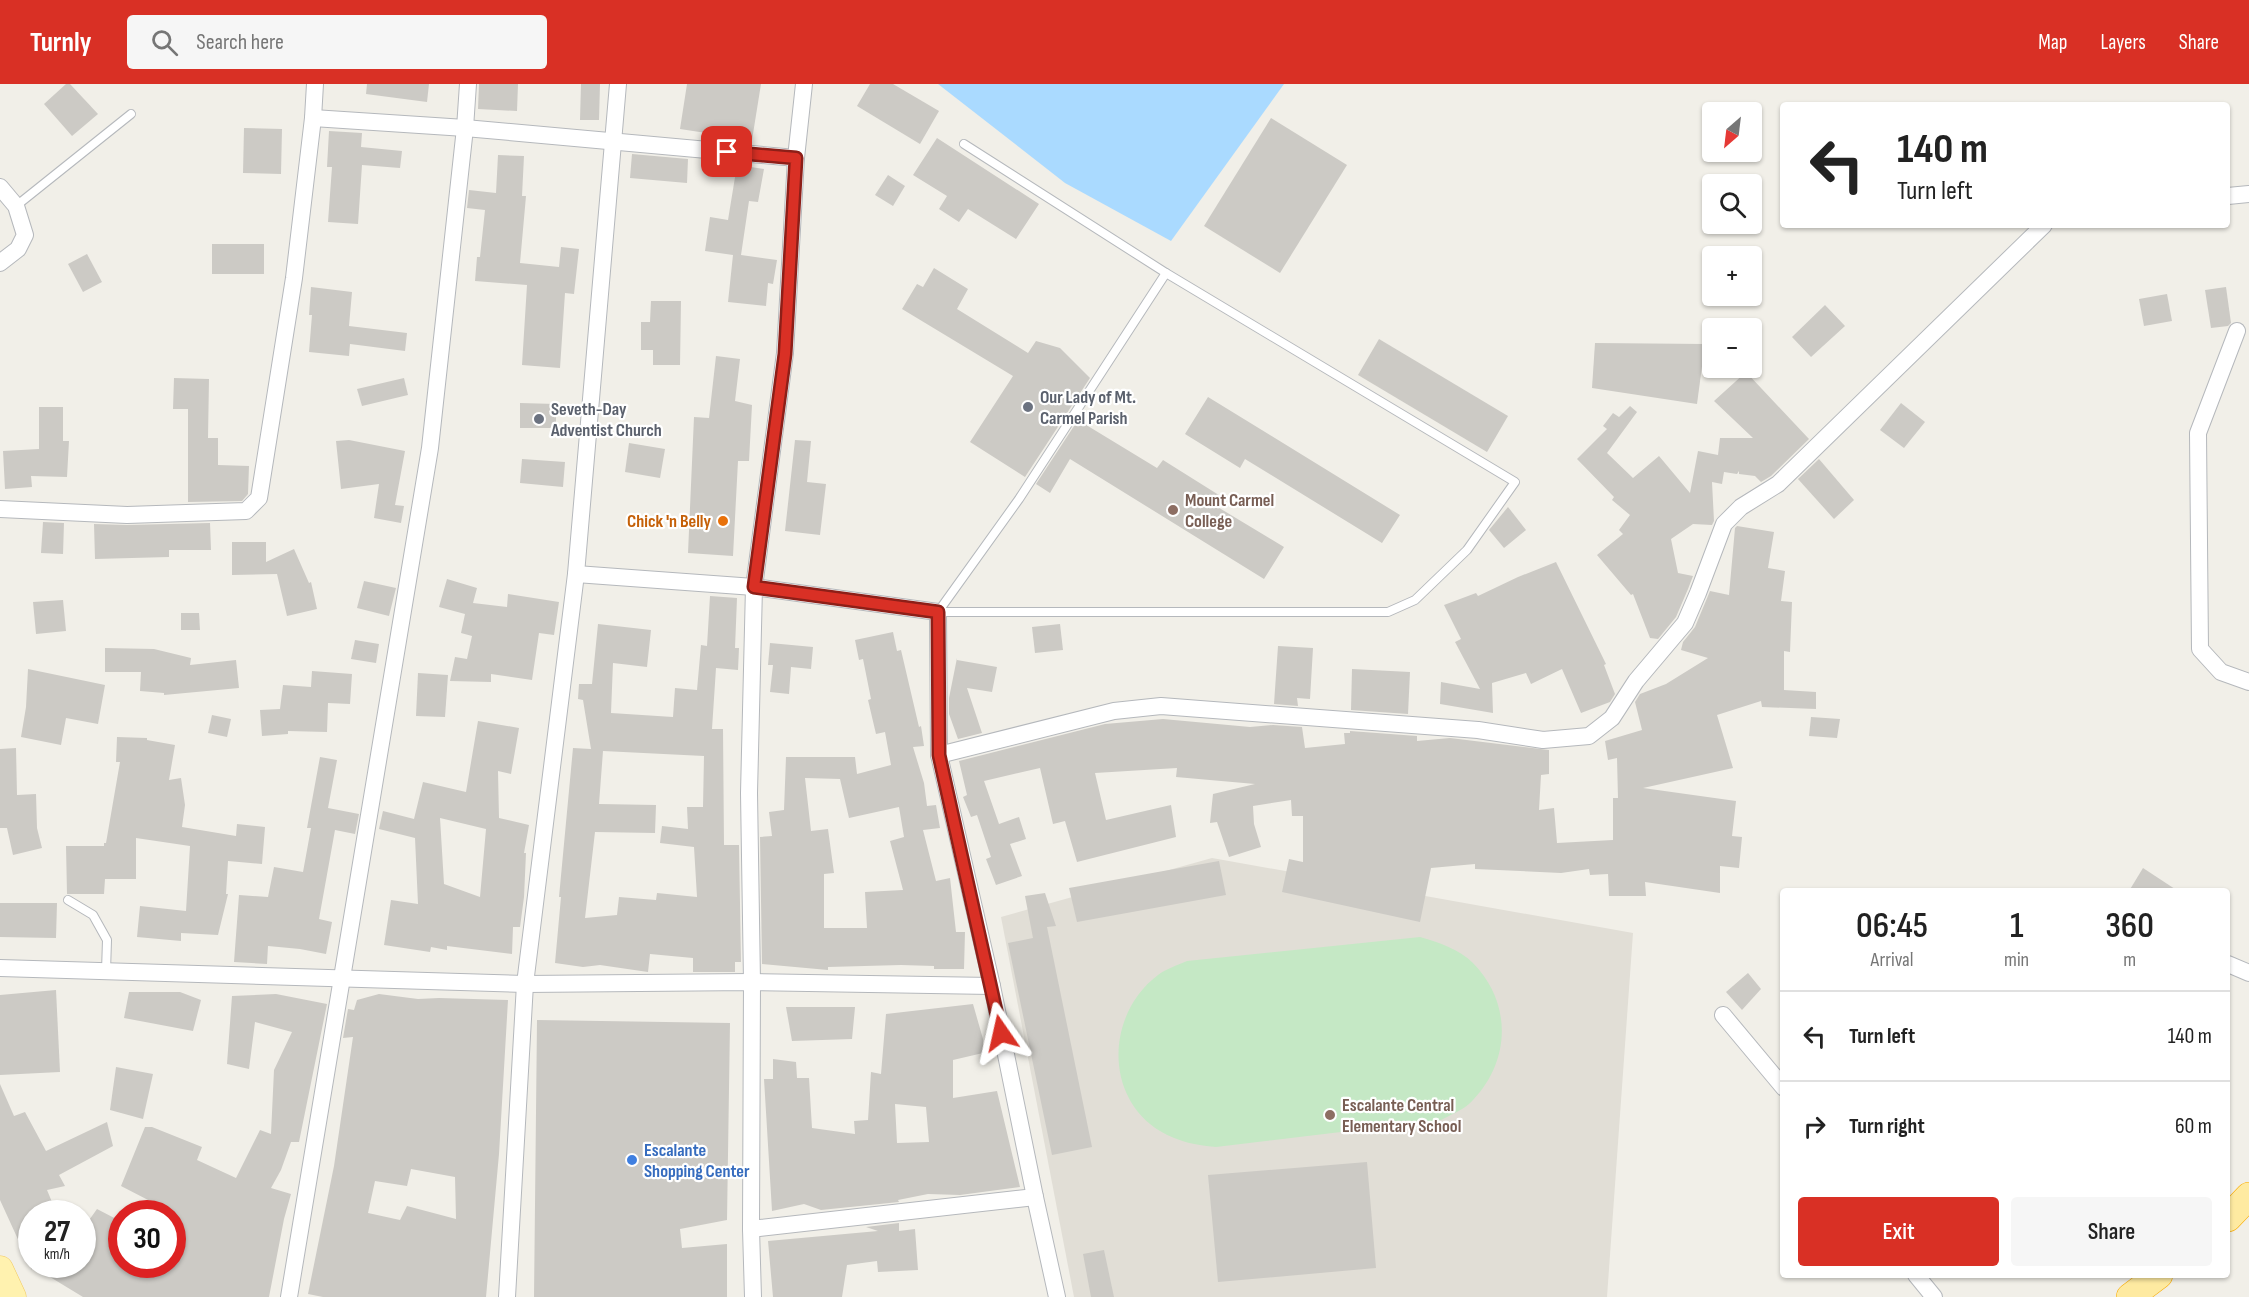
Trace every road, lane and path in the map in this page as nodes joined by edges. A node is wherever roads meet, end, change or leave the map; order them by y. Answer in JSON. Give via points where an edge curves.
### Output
{"nodes":[{"id":1,"x":315,"y":84,"type":"edge"},
{"id":2,"x":468,"y":84,"type":"edge"},
{"id":3,"x":618,"y":84,"type":"edge"},
{"id":4,"x":804,"y":84,"type":"edge"},
{"id":5,"x":131,"y":114,"type":"dead end"},
{"id":6,"x":313,"y":118,"type":"junction"},
{"id":7,"x":465,"y":128,"type":"junction"},
{"id":8,"x":612,"y":143,"type":"junction"},
{"id":9,"x":964,"y":144,"type":"dead end"},
{"id":10,"x":796,"y":158,"type":"junction"},
{"id":11,"x":0,"y":187,"type":"edge"},
{"id":12,"x":2249,"y":194,"type":"edge"},
{"id":13,"x":2230,"y":196,"type":"edge"},
{"id":14,"x":16,"y":206,"type":"junction"},
{"id":15,"x":2041,"y":228,"type":"edge"},
{"id":16,"x":0,"y":263,"type":"edge"},
{"id":17,"x":1166,"y":273,"type":"junction"},
{"id":18,"x":2237,"y":331,"type":"dead end"},
{"id":19,"x":0,"y":509,"type":"edge"},
{"id":20,"x":576,"y":574,"type":"junction"},
{"id":21,"x":754,"y":587,"type":"junction"},
{"id":22,"x":938,"y":612,"type":"junction"},
{"id":23,"x":2249,"y":682,"type":"edge"},
{"id":24,"x":939,"y":755,"type":"junction"},
{"id":25,"x":68,"y":900,"type":"dead end"},
{"id":26,"x":2230,"y":965,"type":"edge"},
{"id":27,"x":0,"y":968,"type":"edge"},
{"id":28,"x":106,"y":971,"type":"junction"},
{"id":29,"x":2249,"y":973,"type":"edge"},
{"id":30,"x":340,"y":978,"type":"junction"},
{"id":31,"x":752,"y":982,"type":"junction"},
{"id":32,"x":525,"y":984,"type":"junction"},
{"id":33,"x":992,"y":986,"type":"junction"},
{"id":34,"x":1723,"y":1015,"type":"dead end"},
{"id":35,"x":1780,"y":1083,"type":"edge"},
{"id":36,"x":2249,"y":1196,"type":"edge"},
{"id":37,"x":1035,"y":1197,"type":"junction"},
{"id":38,"x":2230,"y":1216,"type":"edge"},
{"id":39,"x":751,"y":1229,"type":"junction"},
{"id":40,"x":0,"y":1269,"type":"edge"},
{"id":41,"x":1918,"y":1278,"type":"edge"},
{"id":42,"x":2155,"y":1278,"type":"edge"},
{"id":43,"x":13,"y":1297,"type":"edge"},
{"id":44,"x":289,"y":1297,"type":"edge"},
{"id":45,"x":507,"y":1297,"type":"edge"},
{"id":46,"x":753,"y":1297,"type":"edge"},
{"id":47,"x":1057,"y":1297,"type":"edge"},
{"id":48,"x":1934,"y":1297,"type":"edge"},
{"id":49,"x":2130,"y":1297,"type":"edge"}],
"edges":[{"from":1,"to":6,"type":"street"},
{"from":2,"to":7,"type":"street"},
{"from":3,"to":8,"type":"street"},
{"from":4,"to":10,"type":"street"},
{"from":5,"to":14,"type":"lane"},
{"from":6,"to":7,"type":"street"},
{"from":6,"to":19,"type":"street","via":[[294,278],[259,498],[246,511],[127,515]]},
{"from":7,"to":8,"type":"street"},
{"from":7,"to":30,"type":"street","via":[[430,448]]},
{"from":8,"to":10,"type":"street"},
{"from":8,"to":20,"type":"street"},
{"from":9,"to":17,"type":"lane"},
{"from":10,"to":21,"type":"street","via":[[785,354]]},
{"from":11,"to":14,"type":"street"},
{"from":12,"to":13,"type":"street"},
{"from":14,"to":16,"type":"street","via":[[25,235],[18,249]]},
{"from":15,"to":24,"type":"street","via":[[1778,484],[1741,507],[1724,524],[1685,623],[1636,681],[1612,718],[1589,736],[1543,740],[1478,730],[1161,706],[1114,711]]},
{"from":17,"to":22,"type":"lane","via":[[1019,499]]},
{"from":17,"to":22,"type":"lane","via":[[1515,482],[1467,550],[1415,600],[1388,612]]},
{"from":18,"to":23,"type":"street","via":[[2198,433],[2200,649],[2221,672]]},
{"from":20,"to":21,"type":"street"},
{"from":20,"to":32,"type":"street"},
{"from":21,"to":22,"type":"street"},
{"from":21,"to":31,"type":"street","via":[[749,793]]},
{"from":22,"to":24,"type":"street"},
{"from":24,"to":33,"type":"street"},
{"from":25,"to":28,"type":"lane","via":[[93,915],[107,940]]},
{"from":26,"to":29,"type":"street"},
{"from":27,"to":28,"type":"street"},
{"from":28,"to":30,"type":"street"},
{"from":30,"to":32,"type":"street"},
{"from":30,"to":44,"type":"street"},
{"from":31,"to":32,"type":"street"},
{"from":31,"to":33,"type":"street"},
{"from":31,"to":39,"type":"street"},
{"from":32,"to":45,"type":"street"},
{"from":33,"to":37,"type":"street"},
{"from":34,"to":35,"type":"street"},
{"from":36,"to":38,"type":"highway"},
{"from":37,"to":39,"type":"street"},
{"from":37,"to":47,"type":"street"},
{"from":39,"to":46,"type":"street"},
{"from":40,"to":43,"type":"main road"},
{"from":41,"to":48,"type":"street"},
{"from":42,"to":49,"type":"highway"}]}
